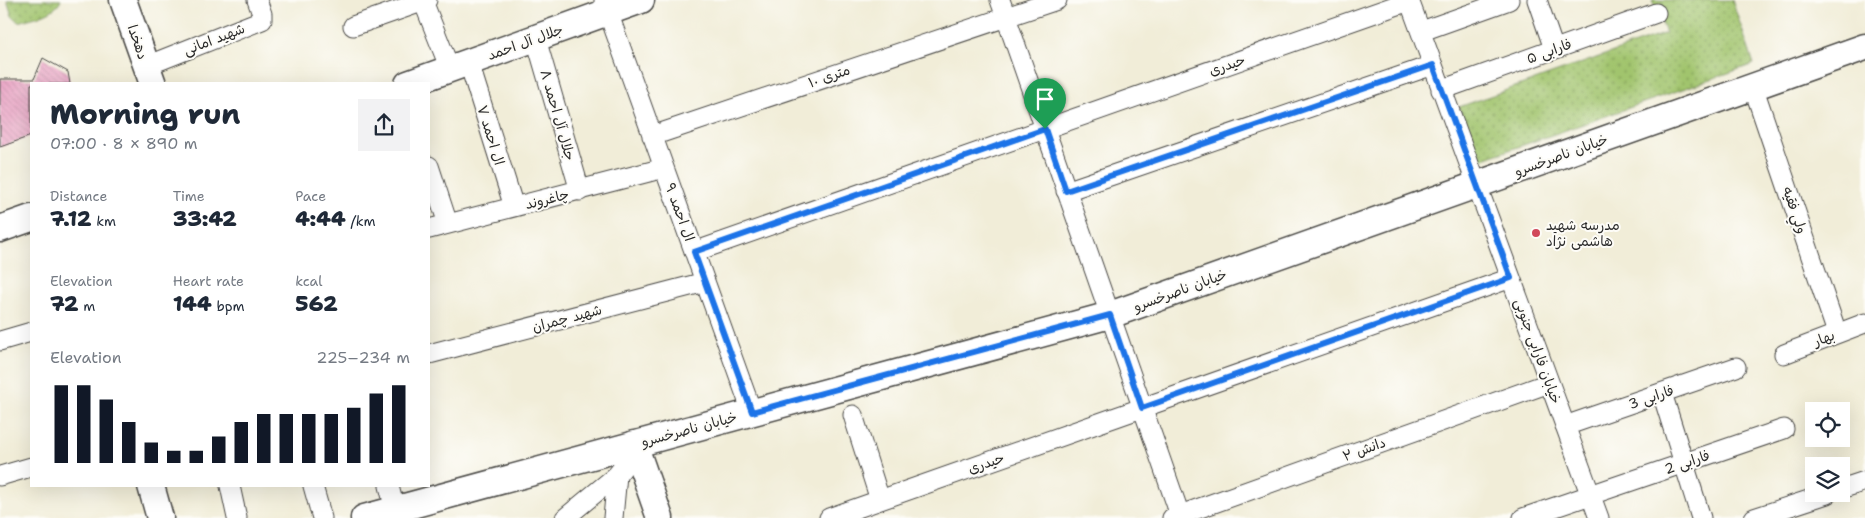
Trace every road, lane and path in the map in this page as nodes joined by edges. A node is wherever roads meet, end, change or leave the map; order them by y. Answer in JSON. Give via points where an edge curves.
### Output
{"nodes":[{"id":1,"x":123,"y":0,"type":"edge"},
{"id":2,"x":257,"y":0,"type":"edge"},
{"id":3,"x":641,"y":0,"type":"edge"},
{"id":4,"x":1057,"y":0,"type":"edge"},
{"id":5,"x":1409,"y":0,"type":"edge"},
{"id":6,"x":1509,"y":0,"type":"edge"},
{"id":7,"x":1537,"y":0,"type":"edge"},
{"id":8,"x":425,"y":1,"type":"edge"},
{"id":9,"x":606,"y":6,"type":"edge"},
{"id":10,"x":1003,"y":9,"type":"edge"},
{"id":11,"x":1656,"y":13,"type":"dead end"},
{"id":12,"x":353,"y":26,"type":"dead end"},
{"id":13,"x":1422,"y":31,"type":"dead end"},
{"id":14,"x":536,"y":39,"type":"junction"},
{"id":15,"x":1865,"y":47,"type":"edge"},
{"id":16,"x":1554,"y":49,"type":"junction"},
{"id":17,"x":1433,"y":65,"type":"junction"},
{"id":18,"x":459,"y":66,"type":"junction"},
{"id":19,"x":149,"y":75,"type":"edge"},
{"id":20,"x":414,"y":82,"type":"edge"},
{"id":21,"x":1753,"y":86,"type":"junction"},
{"id":22,"x":1441,"y":90,"type":"junction"},
{"id":23,"x":1045,"y":129,"type":"junction"},
{"id":24,"x":652,"y":136,"type":"junction"},
{"id":25,"x":664,"y":168,"type":"junction"},
{"id":26,"x":430,"y":169,"type":"edge"},
{"id":27,"x":1477,"y":185,"type":"junction"},
{"id":28,"x":580,"y":191,"type":"junction"},
{"id":29,"x":1066,"y":191,"type":"junction"},
{"id":30,"x":514,"y":208,"type":"junction"},
{"id":31,"x":30,"y":218,"type":"edge"},
{"id":32,"x":448,"y":224,"type":"junction"},
{"id":33,"x":0,"y":229,"type":"edge"},
{"id":34,"x":430,"y":229,"type":"edge"},
{"id":35,"x":694,"y":252,"type":"junction"},
{"id":36,"x":1511,"y":278,"type":"junction"},
{"id":37,"x":705,"y":282,"type":"junction"},
{"id":38,"x":1110,"y":315,"type":"junction"},
{"id":39,"x":1865,"y":323,"type":"edge"},
{"id":40,"x":30,"y":332,"type":"edge"},
{"id":41,"x":1838,"y":333,"type":"junction"},
{"id":42,"x":0,"y":341,"type":"edge"},
{"id":43,"x":430,"y":354,"type":"edge"},
{"id":44,"x":1784,"y":354,"type":"dead end"},
{"id":45,"x":1736,"y":367,"type":"dead end"},
{"id":46,"x":1549,"y":383,"type":"junction"},
{"id":47,"x":1662,"y":393,"type":"junction"},
{"id":48,"x":1142,"y":408,"type":"junction"},
{"id":49,"x":752,"y":412,"type":"junction"},
{"id":50,"x":852,"y":414,"type":"dead end"},
{"id":51,"x":1565,"y":426,"type":"junction"},
{"id":52,"x":1784,"y":429,"type":"dead end"},
{"id":53,"x":635,"y":448,"type":"junction"},
{"id":54,"x":1684,"y":463,"type":"junction"},
{"id":55,"x":30,"y":467,"type":"edge"},
{"id":56,"x":0,"y":476,"type":"edge"},
{"id":57,"x":617,"y":476,"type":"junction"},
{"id":58,"x":1865,"y":481,"type":"edge"},
{"id":59,"x":1850,"y":486,"type":"edge"},
{"id":60,"x":151,"y":487,"type":"edge"},
{"id":61,"x":230,"y":487,"type":"edge"},
{"id":62,"x":313,"y":487,"type":"edge"},
{"id":63,"x":1590,"y":494,"type":"junction"},
{"id":64,"x":392,"y":498,"type":"edge"},
{"id":65,"x":880,"y":500,"type":"junction"},
{"id":66,"x":1810,"y":502,"type":"edge"},
{"id":67,"x":1788,"y":512,"type":"edge"},
{"id":68,"x":1178,"y":517,"type":"edge"},
{"id":69,"x":160,"y":518,"type":"edge"},
{"id":70,"x":238,"y":518,"type":"edge"},
{"id":71,"x":322,"y":518,"type":"edge"},
{"id":72,"x":364,"y":518,"type":"edge"},
{"id":73,"x":566,"y":518,"type":"edge"},
{"id":74,"x":613,"y":518,"type":"edge"},
{"id":75,"x":660,"y":518,"type":"edge"},
{"id":76,"x":829,"y":518,"type":"edge"},
{"id":77,"x":1523,"y":518,"type":"edge"},
{"id":78,"x":1599,"y":518,"type":"edge"},
{"id":79,"x":1701,"y":518,"type":"edge"},
{"id":80,"x":1754,"y":518,"type":"edge"}],
"edges":[{"from":1,"to":19,"type":"street","name":"دهخدا"},
{"from":2,"to":19,"type":"street","name":"شهید امانی","via":[[262,20]]},
{"from":3,"to":9,"type":"street","name":"جلال آل احمد"},
{"from":4,"to":10,"type":"street","name":"۱۰ متری"},
{"from":5,"to":17,"type":"street","name":"خیابان فارابی جنوبی"},
{"from":5,"to":23,"type":"street","name":"حیدری"},
{"from":6,"to":13,"type":"street"},
{"from":7,"to":16,"type":"street"},
{"from":8,"to":12,"type":"street"},
{"from":8,"to":18,"type":"street","name":"ال احمد ۷"},
{"from":9,"to":14,"type":"street","name":"جلال آل احمد"},
{"from":9,"to":24,"type":"street","name":"ال احمد ۹"},
{"from":10,"to":23,"type":"street"},
{"from":10,"to":24,"type":"street","name":"۱۰ متری"},
{"from":11,"to":16,"type":"street","name":"فارابی ۵"},
{"from":14,"to":18,"type":"street","name":"جلال آل احمد"},
{"from":14,"to":28,"type":"street","name":"جلال آل احمد ۸"},
{"from":15,"to":21,"type":"street","name":"خیابان ناصرخسرو"},
{"from":16,"to":22,"type":"street","name":"فارابی ۵"},
{"from":17,"to":22,"type":"street","name":"خیابان فارابی جنوبی"},
{"from":17,"to":29,"type":"street"},
{"from":18,"to":20,"type":"street","name":"جلال آل احمد"},
{"from":18,"to":30,"type":"street","name":"ال احمد ۷"},
{"from":21,"to":27,"type":"street","name":"خیابان ناصرخسرو"},
{"from":21,"to":41,"type":"street","name":"ولي فقيه"},
{"from":22,"to":27,"type":"street","name":"خیابان فارابی جنوبی"},
{"from":23,"to":29,"type":"street"},
{"from":23,"to":35,"type":"street","name":"حیدری"},
{"from":24,"to":25,"type":"street","name":"ال احمد ۹"},
{"from":25,"to":28,"type":"street","name":"چاغروند"},
{"from":25,"to":35,"type":"street","name":"ال احمد ۹"},
{"from":26,"to":32,"type":"street"},
{"from":27,"to":36,"type":"street","name":"خیابان فارابی جنوبی"},
{"from":27,"to":38,"type":"street","name":"خیابان ناصرخسرو"},
{"from":28,"to":30,"type":"street","name":"چاغروند"},
{"from":29,"to":38,"type":"street"},
{"from":30,"to":32,"type":"street","name":"چاغروند"},
{"from":31,"to":33,"type":"street"},
{"from":32,"to":34,"type":"street","name":"چاغروند"},
{"from":35,"to":37,"type":"street","name":"ال احمد ۹"},
{"from":36,"to":46,"type":"street","name":"خیابان فارابی جنوبی"},
{"from":36,"to":48,"type":"street","name":"حیدری"},
{"from":37,"to":43,"type":"street","name":"شهید چمران"},
{"from":37,"to":49,"type":"street","name":"ال احمد ۹"},
{"from":38,"to":48,"type":"street"},
{"from":38,"to":49,"type":"street","name":"خیابان ناصرخسرو"},
{"from":39,"to":41,"type":"street","name":"بهار"},
{"from":40,"to":42,"type":"street"},
{"from":41,"to":44,"type":"street","name":"بهار"},
{"from":45,"to":47,"type":"street","name":"فارابی 3"},
{"from":46,"to":51,"type":"street","name":"خیابان فارابی جنوبی"},
{"from":46,"to":68,"type":"street","name":"دانش ۲"},
{"from":47,"to":51,"type":"street","name":"فارابی 3"},
{"from":47,"to":54,"type":"street"},
{"from":48,"to":65,"type":"street","name":"حیدری"},
{"from":48,"to":68,"type":"street"},
{"from":49,"to":53,"type":"street","name":"خیابان ناصرخسرو"},
{"from":50,"to":65,"type":"street"},
{"from":51,"to":63,"type":"street","name":"خیابان فارابی جنوبی"},
{"from":52,"to":54,"type":"street","name":"فارابی 2"},
{"from":53,"to":57,"type":"street"},
{"from":53,"to":64,"type":"street","name":"خیابان ناصرخسرو"},
{"from":53,"to":75,"type":"street"},
{"from":54,"to":63,"type":"street","name":"فارابی 2"},
{"from":54,"to":79,"type":"street"},
{"from":55,"to":56,"type":"street"},
{"from":57,"to":73,"type":"street"},
{"from":57,"to":74,"type":"street"},
{"from":58,"to":59,"type":"street"},
{"from":60,"to":69,"type":"street"},
{"from":61,"to":70,"type":"street"},
{"from":62,"to":71,"type":"street"},
{"from":63,"to":77,"type":"street","name":"فارابی 2"},
{"from":63,"to":78,"type":"street","name":"خیابان فارابی جنوبی"},
{"from":64,"to":72,"type":"street","name":"خیابان ناصرخسرو"},
{"from":65,"to":76,"type":"street","name":"حیدری"},
{"from":66,"to":67,"type":"street"},
{"from":67,"to":80,"type":"street"}]}
